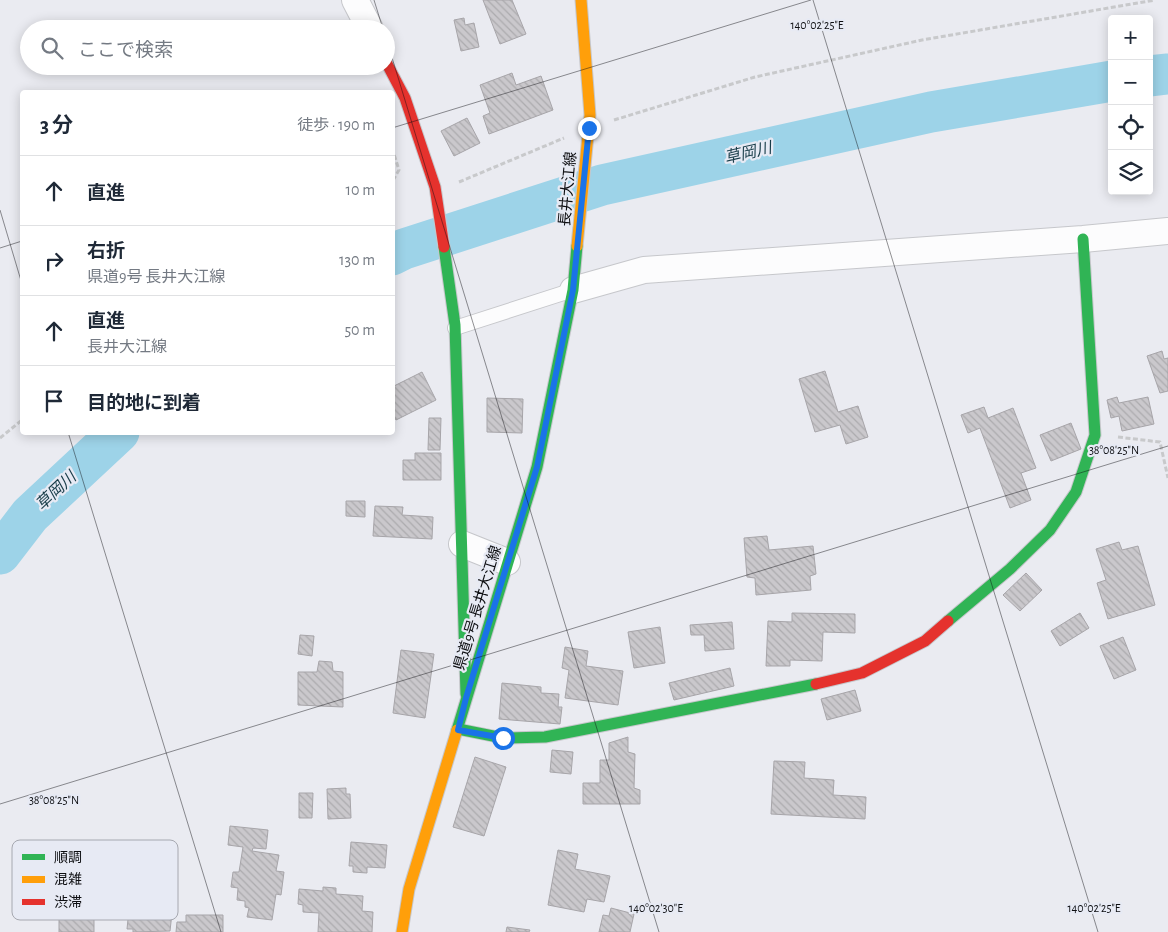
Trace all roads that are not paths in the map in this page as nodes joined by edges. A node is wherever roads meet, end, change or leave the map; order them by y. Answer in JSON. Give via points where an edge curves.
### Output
{"nodes":[{"id":1,"x":355,"y":0,"type":"edge"},
{"id":2,"x":581,"y":0,"type":"edge"},
{"id":3,"x":365,"y":20,"type":"edge"},
{"id":4,"x":393,"y":75,"type":"edge"},
{"id":5,"x":1168,"y":232,"type":"edge"},
{"id":6,"x":1083,"y":239,"type":"junction"},
{"id":7,"x":573,"y":290,"type":"junction"},
{"id":8,"x":455,"y":326,"type":"junction"},
{"id":9,"x":462,"y":544,"type":"junction"},
{"id":10,"x":507,"y":562,"type":"junction"},
{"id":11,"x":466,"y":698,"type":"junction"},
{"id":12,"x":458,"y":730,"type":"junction"},
{"id":13,"x":402,"y":932,"type":"edge"}],
"edges":[{"from":1,"to":3,"type":"street"},
{"from":2,"to":7,"type":"street","name":"長井大江線","via":[[590,115]]},
{"from":4,"to":8,"type":"street","via":[[405,98],[435,189]]},
{"from":5,"to":6,"type":"street"},
{"from":6,"to":7,"type":"street","via":[[644,270]]},
{"from":6,"to":12,"type":"street","via":[[1095,435],[1076,492],[1050,530],[925,641],[862,673],[545,737],[503,738]]},
{"from":7,"to":8,"type":"lane"},
{"from":7,"to":10,"type":"street","name":"県道9号 長井大江線","via":[[537,467]]},
{"from":8,"to":9,"type":"street"},
{"from":9,"to":10,"type":"street"},
{"from":9,"to":11,"type":"street"},
{"from":10,"to":11,"type":"street","name":"県道9号 長井大江線"},
{"from":11,"to":12,"type":"street","name":"県道9号 長井大江線"},
{"from":12,"to":13,"type":"street","name":"県道9号 長井大江線","via":[[409,889]]}]}
